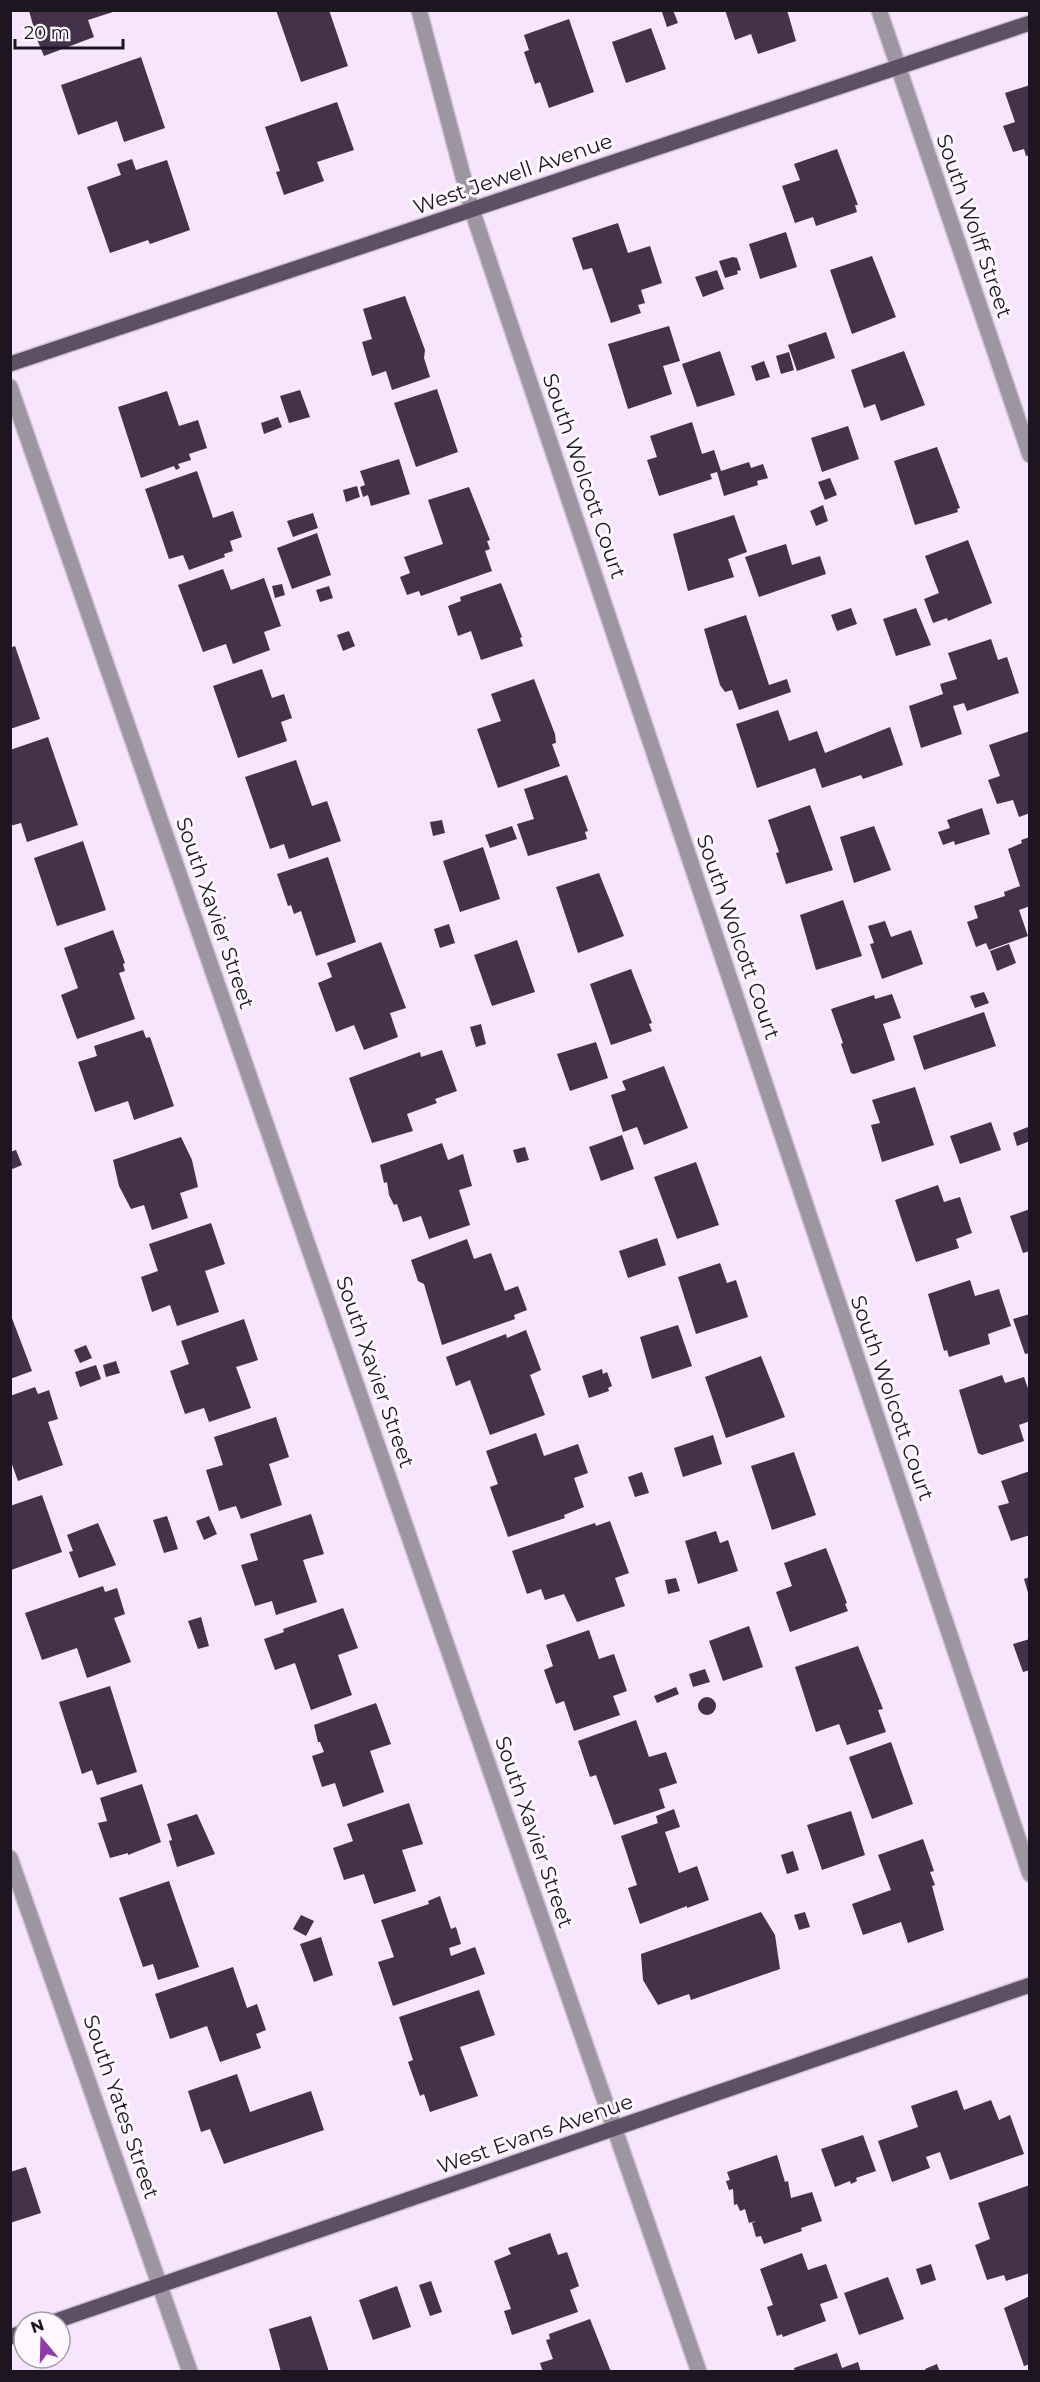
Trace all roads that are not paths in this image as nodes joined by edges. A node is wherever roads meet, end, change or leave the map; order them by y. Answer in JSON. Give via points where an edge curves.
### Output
{"nodes":[{"id":1,"x":419,"y":10,"type":"edge"},
{"id":2,"x":879,"y":10,"type":"edge"},
{"id":3,"x":1029,"y":23,"type":"edge"},
{"id":4,"x":898,"y":67,"type":"junction"},
{"id":5,"x":472,"y":210,"type":"junction"},
{"id":6,"x":10,"y":364,"type":"edge"},
{"id":7,"x":10,"y":387,"type":"edge"},
{"id":8,"x":1029,"y":455,"type":"edge"},
{"id":9,"x":10,"y":1858,"type":"edge"},
{"id":10,"x":1029,"y":1874,"type":"edge"},
{"id":11,"x":1029,"y":1985,"type":"edge"},
{"id":12,"x":615,"y":2129,"type":"junction"},
{"id":13,"x":161,"y":2285,"type":"junction"},
{"id":14,"x":72,"y":2315,"type":"edge"},
{"id":15,"x":190,"y":2372,"type":"edge"},
{"id":16,"x":699,"y":2372,"type":"edge"}],
"edges":[{"from":1,"to":5,"type":"street","name":"South Wolcott Court"},
{"from":2,"to":4,"type":"street","name":"South Wolff Street"},
{"from":3,"to":4,"type":"main road","name":"West Jewell Avenue"},
{"from":4,"to":5,"type":"main road","name":"West Jewell Avenue"},
{"from":4,"to":8,"type":"street","name":"South Wolff Street"},
{"from":5,"to":6,"type":"main road","name":"West Jewell Avenue"},
{"from":5,"to":10,"type":"street","name":"South Wolcott Court"},
{"from":7,"to":12,"type":"street","name":"South Xavier Street"},
{"from":9,"to":13,"type":"street","name":"South Yates Street"},
{"from":11,"to":12,"type":"main road","name":"West Evans Avenue"},
{"from":12,"to":13,"type":"main road","name":"West Evans Avenue"},
{"from":12,"to":16,"type":"street","name":"South Xavier Street"},
{"from":13,"to":14,"type":"main road","name":"West Evans Avenue"},
{"from":13,"to":15,"type":"street","name":"South Yates Street"}]}
